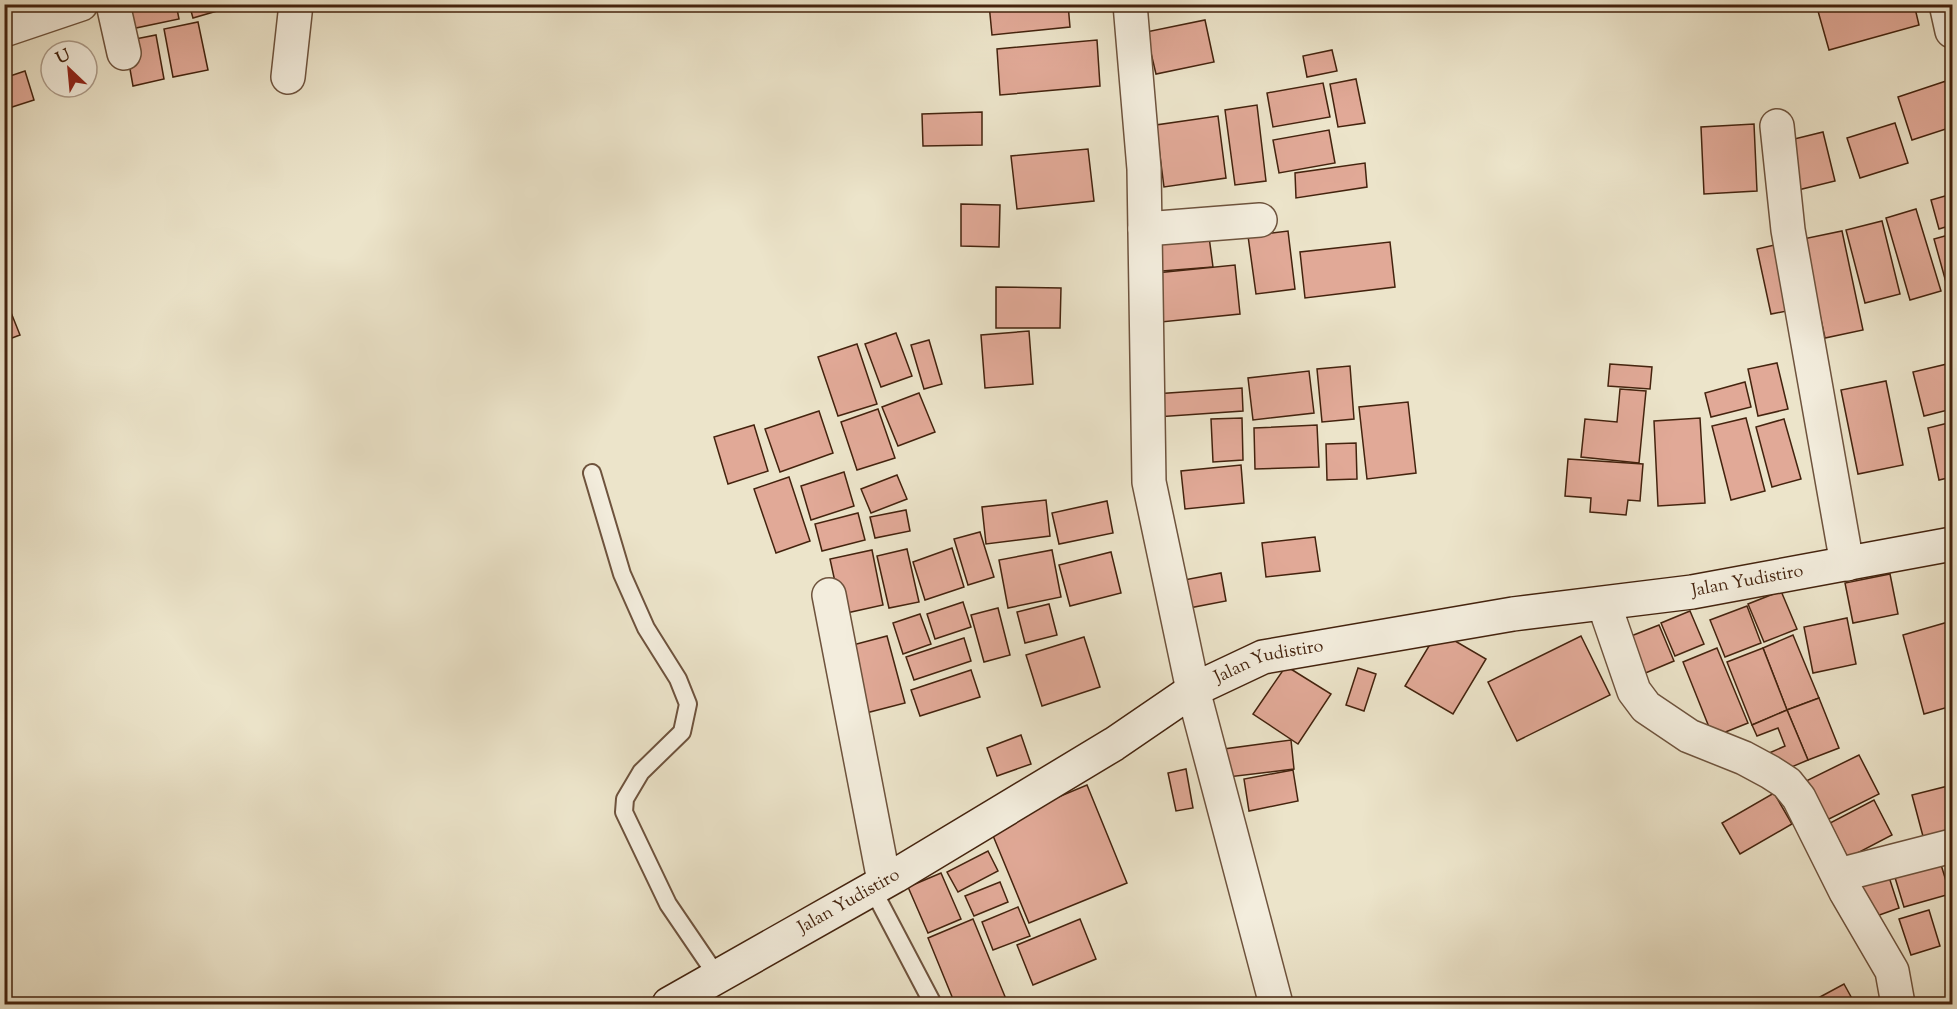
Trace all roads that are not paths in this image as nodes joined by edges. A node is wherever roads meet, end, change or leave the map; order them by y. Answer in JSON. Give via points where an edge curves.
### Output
{"nodes":[{"id":1,"x":81,"y":4,"type":"edge"},
{"id":2,"x":113,"y":4,"type":"edge"},
{"id":3,"x":296,"y":4,"type":"edge"},
{"id":4,"x":1130,"y":4,"type":"edge"},
{"id":5,"x":1946,"y":4,"type":"edge"},
{"id":6,"x":4,"y":30,"type":"edge"},
{"id":7,"x":1953,"y":31,"type":"edge"},
{"id":8,"x":124,"y":53,"type":"dead end"},
{"id":9,"x":288,"y":77,"type":"dead end"},
{"id":10,"x":1777,"y":126,"type":"dead end"},
{"id":11,"x":1260,"y":220,"type":"dead end"},
{"id":12,"x":1145,"y":229,"type":"junction"},
{"id":13,"x":592,"y":473,"type":"dead end"},
{"id":14,"x":1953,"y":544,"type":"edge"},
{"id":15,"x":1847,"y":564,"type":"junction"},
{"id":16,"x":829,"y":595,"type":"dead end"},
{"id":17,"x":1604,"y":604,"type":"junction"},
{"id":18,"x":1193,"y":690,"type":"junction"},
{"id":19,"x":1953,"y":846,"type":"edge"},
{"id":20,"x":1839,"y":875,"type":"junction"},
{"id":21,"x":878,"y":884,"type":"junction"},
{"id":22,"x":717,"y":976,"type":"junction"},
{"id":23,"x":669,"y":1005,"type":"edge"},
{"id":24,"x":933,"y":1005,"type":"edge"},
{"id":25,"x":1276,"y":1005,"type":"edge"},
{"id":26,"x":1898,"y":1005,"type":"edge"}],
"edges":[{"from":1,"to":6,"type":"street"},
{"from":2,"to":8,"type":"street"},
{"from":3,"to":9,"type":"street"},
{"from":4,"to":12,"type":"street"},
{"from":5,"to":7,"type":"street"},
{"from":10,"to":15,"type":"street","via":[[1788,230]]},
{"from":11,"to":12,"type":"street"},
{"from":12,"to":18,"type":"street","via":[[1149,482]]},
{"from":13,"to":22,"type":"lane","via":[[622,574],[646,628],[678,679],[688,704],[682,732],[640,772],[624,812],[668,904]]},
{"from":14,"to":15,"type":"street","name":"Jalan Yudistiro"},
{"from":15,"to":17,"type":"street","name":"Jalan Yudistiro"},
{"from":16,"to":21,"type":"street"},
{"from":17,"to":18,"type":"street","name":"Jalan Yudistiro","via":[[1513,614],[1263,657]]},
{"from":17,"to":20,"type":"street","via":[[1634,691],[1646,707],[1689,735],[1744,758],[1787,783],[1799,798]]},
{"from":18,"to":21,"type":"street","name":"Jalan Yudistiro","via":[[1114,744]]},
{"from":18,"to":25,"type":"street"},
{"from":19,"to":20,"type":"street"},
{"from":20,"to":26,"type":"street","via":[[1892,971]]},
{"from":21,"to":22,"type":"street","name":"Jalan Yudistiro"},
{"from":21,"to":24,"type":"lane"},
{"from":22,"to":23,"type":"street","name":"Jalan Yudistiro"}]}
